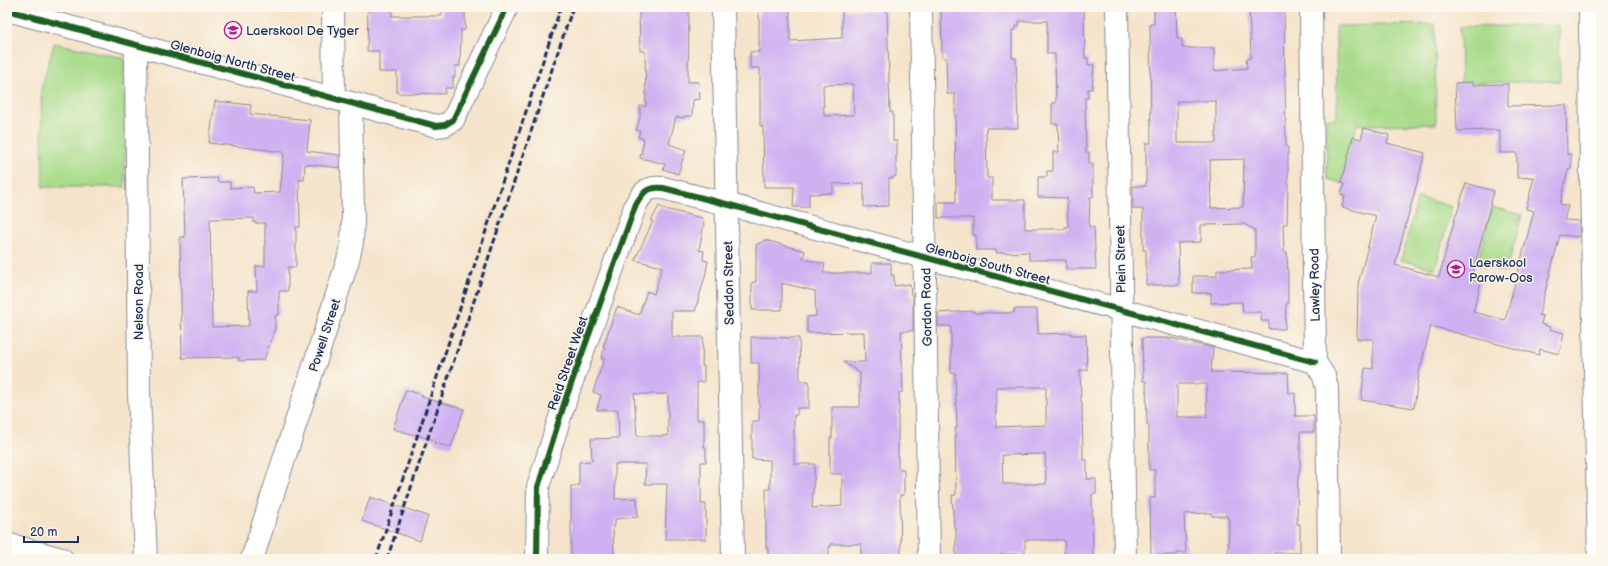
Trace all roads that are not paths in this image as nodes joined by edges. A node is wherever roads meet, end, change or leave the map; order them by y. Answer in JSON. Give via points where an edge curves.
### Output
{"nodes":[{"id":1,"x":334,"y":7,"type":"edge"},
{"id":2,"x":507,"y":7,"type":"edge"},
{"id":3,"x":723,"y":7,"type":"edge"},
{"id":4,"x":921,"y":7,"type":"edge"},
{"id":5,"x":1117,"y":7,"type":"edge"},
{"id":6,"x":1311,"y":7,"type":"edge"},
{"id":7,"x":1590,"y":7,"type":"edge"},
{"id":8,"x":7,"y":10,"type":"edge"},
{"id":9,"x":136,"y":45,"type":"junction"},
{"id":10,"x":343,"y":101,"type":"junction"},
{"id":11,"x":1596,"y":139,"type":"edge"},
{"id":12,"x":654,"y":187,"type":"joint"},
{"id":13,"x":726,"y":204,"type":"junction"},
{"id":14,"x":925,"y":257,"type":"junction"},
{"id":15,"x":1121,"y":309,"type":"junction"},
{"id":16,"x":1315,"y":362,"type":"junction"},
{"id":17,"x":1599,"y":438,"type":"edge"},
{"id":18,"x":7,"y":544,"type":"edge"},
{"id":19,"x":62,"y":559,"type":"edge"},
{"id":20,"x":146,"y":559,"type":"edge"},
{"id":21,"x":252,"y":559,"type":"edge"},
{"id":22,"x":537,"y":559,"type":"edge"},
{"id":23,"x":734,"y":559,"type":"edge"},
{"id":24,"x":930,"y":559,"type":"edge"},
{"id":25,"x":1125,"y":559,"type":"edge"},
{"id":26,"x":1329,"y":559,"type":"edge"},
{"id":27,"x":1599,"y":559,"type":"edge"}],
"edges":[{"from":1,"to":10,"type":"street","name":"Powell Street"},
{"from":2,"to":10,"type":"street","name":"Glenboig North Street","via":[[453,120],[445,125],[436,126]]},
{"from":3,"to":13,"type":"street","name":"Seddon Street"},
{"from":4,"to":14,"type":"street","name":"Gordon Road"},
{"from":5,"to":15,"type":"street","name":"Plein Street"},
{"from":6,"to":16,"type":"street","name":"Lawley Road"},
{"from":7,"to":11,"type":"street"},
{"from":8,"to":9,"type":"street","name":"Glenboig North Street"},
{"from":9,"to":10,"type":"street","name":"Glenboig North Street"},
{"from":9,"to":20,"type":"street","name":"Nelson Road","via":[[139,392]]},
{"from":10,"to":21,"type":"street","name":"Powell Street","via":[[353,220],[352,242]]},
{"from":11,"to":17,"type":"street"},
{"from":12,"to":13,"type":"street","name":"Glenboig South Street"},
{"from":12,"to":22,"type":"street","name":"Reid Street West","via":[[647,189],[636,204],[566,398],[540,480]]},
{"from":13,"to":14,"type":"street","name":"Glenboig South Street"},
{"from":13,"to":23,"type":"street","name":"Seddon Street"},
{"from":14,"to":15,"type":"street","name":"Glenboig South Street"},
{"from":14,"to":24,"type":"street","name":"Gordon Road"},
{"from":15,"to":16,"type":"street","name":"Glenboig South Street"},
{"from":15,"to":25,"type":"street","name":"Plein Street"},
{"from":16,"to":26,"type":"street","name":"Lawley Road","via":[[1324,376],[1327,388]]},
{"from":17,"to":27,"type":"street"},
{"from":18,"to":19,"type":"street"}]}
